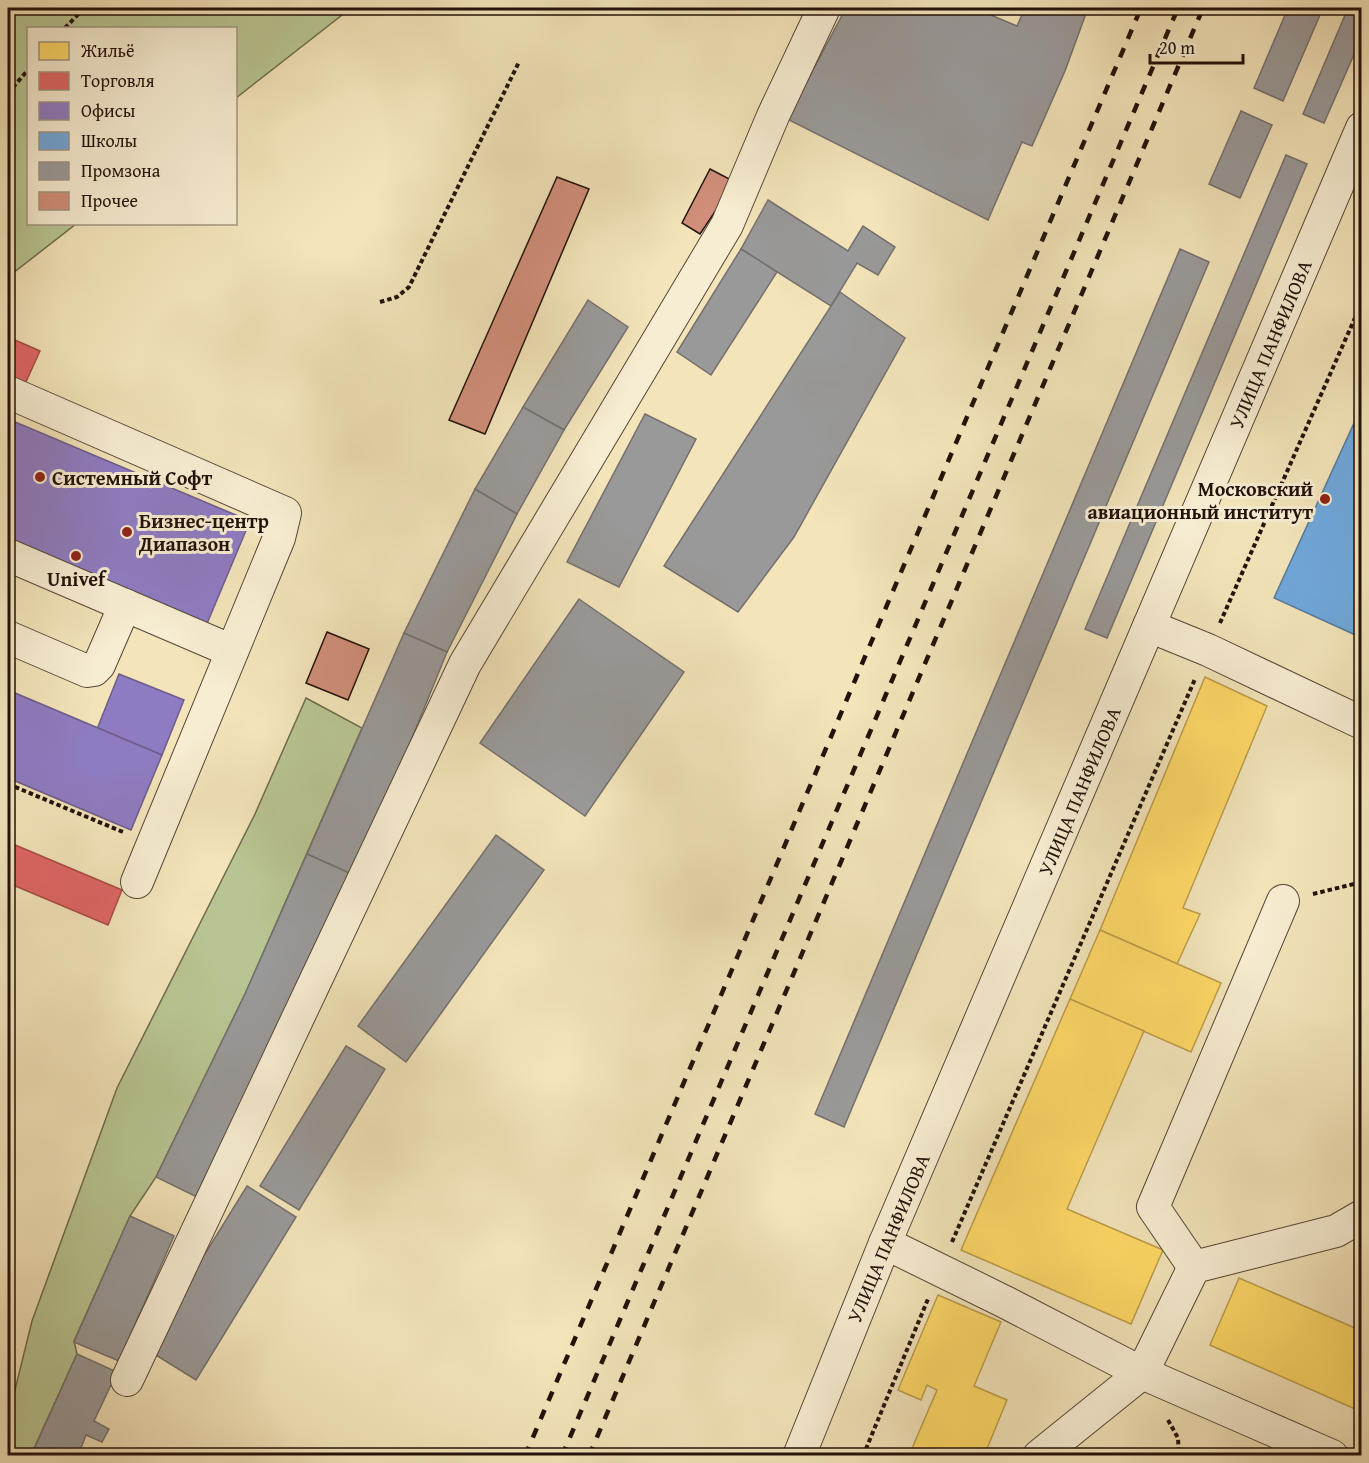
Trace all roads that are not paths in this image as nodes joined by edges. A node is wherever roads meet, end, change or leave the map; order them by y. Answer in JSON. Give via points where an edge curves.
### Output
{"nodes":[{"id":1,"x":824,"y":8,"type":"edge"},
{"id":2,"x":1362,"y":128,"type":"edge"},
{"id":3,"x":8,"y":392,"type":"edge"},
{"id":4,"x":8,"y":555,"type":"edge"},
{"id":5,"x":125,"y":605,"type":"junction"},
{"id":6,"x":1149,"y":626,"type":"junction"},
{"id":7,"x":8,"y":637,"type":"edge"},
{"id":8,"x":232,"y":651,"type":"junction"},
{"id":9,"x":1362,"y":723,"type":"edge"},
{"id":10,"x":137,"y":882,"type":"dead end"},
{"id":11,"x":1283,"y":901,"type":"road end"},
{"id":12,"x":1362,"y":1216,"type":"edge"},
{"id":13,"x":885,"y":1243,"type":"junction"},
{"id":14,"x":1194,"y":1267,"type":"junction"},
{"id":15,"x":1142,"y":1373,"type":"junction"},
{"id":16,"x":127,"y":1380,"type":"dead end"},
{"id":17,"x":799,"y":1455,"type":"edge"},
{"id":18,"x":1039,"y":1455,"type":"edge"},
{"id":19,"x":1332,"y":1455,"type":"edge"}],
"edges":[{"from":1,"to":16,"type":"street","via":[[727,225],[465,664]]},
{"from":2,"to":6,"type":"street","name":"УЛИЦА ПАНФИЛОВА"},
{"from":3,"to":8,"type":"street","via":[[285,513],[279,538]]},
{"from":4,"to":5,"type":"street"},
{"from":5,"to":7,"type":"street","via":[[94,670],[87,671]]},
{"from":5,"to":8,"type":"street"},
{"from":6,"to":9,"type":"street"},
{"from":6,"to":13,"type":"street","name":"УЛИЦА ПАНФИЛОВА"},
{"from":8,"to":10,"type":"street"},
{"from":11,"to":14,"type":"street","via":[[1153,1207]]},
{"from":12,"to":14,"type":"street","via":[[1336,1231]]},
{"from":13,"to":15,"type":"street"},
{"from":13,"to":17,"type":"street","name":"УЛИЦА ПАНФИЛОВА"},
{"from":14,"to":15,"type":"street"},
{"from":15,"to":18,"type":"street"},
{"from":15,"to":19,"type":"street"}]}
